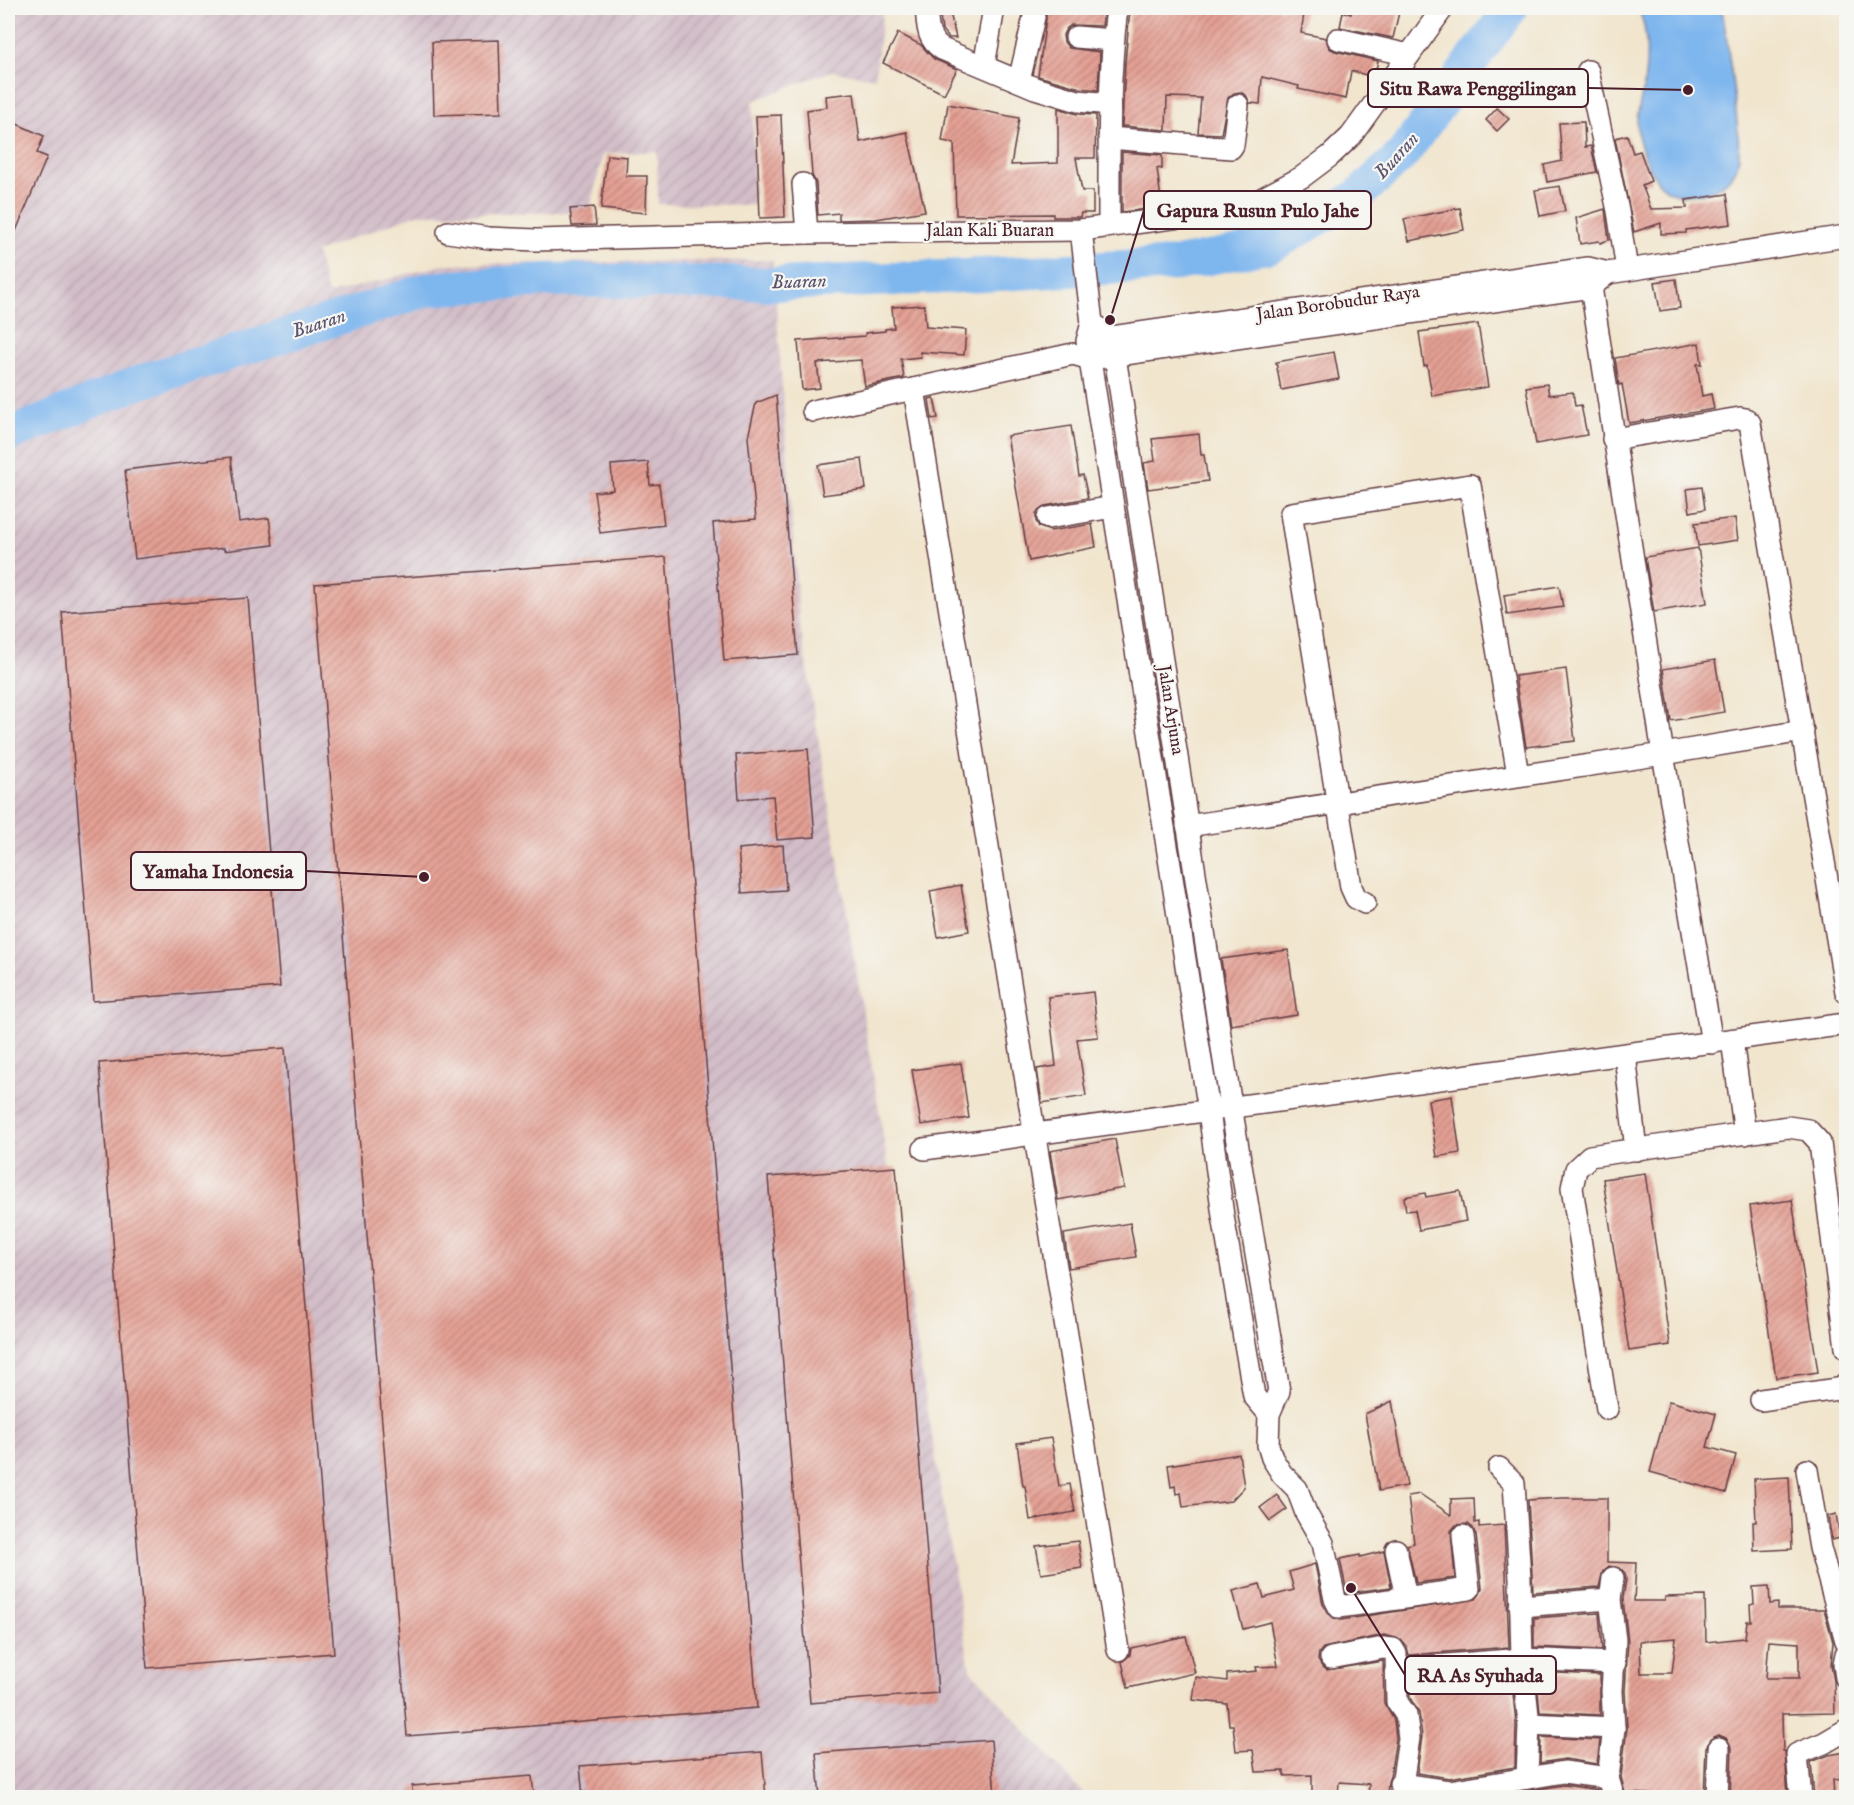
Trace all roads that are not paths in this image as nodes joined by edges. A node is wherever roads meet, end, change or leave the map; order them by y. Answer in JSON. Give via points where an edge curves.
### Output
{"nodes":[{"id":1,"x":926,"y":8,"type":"edge"},
{"id":2,"x":994,"y":8,"type":"edge"},
{"id":3,"x":1117,"y":8,"type":"edge"},
{"id":4,"x":1443,"y":8,"type":"edge"},
{"id":5,"x":1034,"y":17,"type":"dead end"},
{"id":6,"x":1076,"y":38,"type":"dead end"},
{"id":7,"x":1338,"y":39,"type":"dead end"},
{"id":8,"x":1113,"y":40,"type":"junction"},
{"id":9,"x":1409,"y":55,"type":"junction"},
{"id":10,"x":984,"y":66,"type":"junction"},
{"id":11,"x":1588,"y":71,"type":"dead end"},
{"id":12,"x":1020,"y":81,"type":"junction"},
{"id":13,"x":1110,"y":104,"type":"junction"},
{"id":14,"x":1238,"y":105,"type":"dead end"},
{"id":15,"x":1109,"y":138,"type":"junction"},
{"id":16,"x":803,"y":184,"type":"dead end"},
{"id":17,"x":1109,"y":226,"type":"junction"},
{"id":18,"x":448,"y":232,"type":"dead end"},
{"id":19,"x":807,"y":233,"type":"junction"},
{"id":20,"x":1081,"y":235,"type":"junction"},
{"id":21,"x":1846,"y":236,"type":"edge"},
{"id":22,"x":1618,"y":272,"type":"junction"},
{"id":23,"x":1590,"y":277,"type":"junction"},
{"id":24,"x":1086,"y":337,"type":"junction"},
{"id":25,"x":1113,"y":346,"type":"junction"},
{"id":26,"x":914,"y":389,"type":"junction"},
{"id":27,"x":813,"y":411,"type":"dead end"},
{"id":28,"x":1613,"y":439,"type":"junction"},
{"id":29,"x":1113,"y":507,"type":"junction"},
{"id":30,"x":1048,"y":518,"type":"dead end"},
{"id":31,"x":1152,"y":595,"type":"junction"},
{"id":32,"x":1128,"y":598,"type":"junction"},
{"id":33,"x":1165,"y":679,"type":"junction"},
{"id":34,"x":1141,"y":683,"type":"junction"},
{"id":35,"x":1803,"y":731,"type":"junction"},
{"id":36,"x":1663,"y":754,"type":"junction"},
{"id":37,"x":1518,"y":775,"type":"junction"},
{"id":38,"x":1182,"y":792,"type":"junction"},
{"id":39,"x":1159,"y":795,"type":"junction"},
{"id":40,"x":1336,"y":803,"type":"junction"},
{"id":41,"x":1188,"y":826,"type":"junction"},
{"id":42,"x":1365,"y":903,"type":"dead end"},
{"id":43,"x":1205,"y":940,"type":"junction"},
{"id":44,"x":1182,"y":942,"type":"junction"},
{"id":45,"x":1846,"y":991,"type":"edge"},
{"id":46,"x":1846,"y":1024,"type":"edge"},
{"id":47,"x":1722,"y":1041,"type":"junction"},
{"id":48,"x":1625,"y":1055,"type":"junction"},
{"id":49,"x":1231,"y":1106,"type":"junction"},
{"id":50,"x":1209,"y":1111,"type":"junction"},
{"id":51,"x":1034,"y":1134,"type":"junction"},
{"id":52,"x":1745,"y":1134,"type":"junction"},
{"id":53,"x":924,"y":1149,"type":"dead end"},
{"id":54,"x":1636,"y":1150,"type":"junction"},
{"id":55,"x":1250,"y":1211,"type":"junction"},
{"id":56,"x":1223,"y":1216,"type":"junction"},
{"id":57,"x":1846,"y":1348,"type":"edge"},
{"id":58,"x":1846,"y":1384,"type":"edge"},
{"id":59,"x":1761,"y":1400,"type":"dead end"},
{"id":60,"x":1607,"y":1409,"type":"dead end"},
{"id":61,"x":1269,"y":1414,"type":"junction"},
{"id":62,"x":1499,"y":1468,"type":"dead end"},
{"id":63,"x":1807,"y":1470,"type":"dead end"},
{"id":64,"x":1463,"y":1536,"type":"dead end"},
{"id":65,"x":1396,"y":1550,"type":"dead end"},
{"id":66,"x":1406,"y":1597,"type":"junction"},
{"id":67,"x":1520,"y":1606,"type":"junction"},
{"id":68,"x":1846,"y":1641,"type":"edge"},
{"id":69,"x":1118,"y":1650,"type":"dead end"},
{"id":70,"x":1846,"y":1654,"type":"edge"},
{"id":71,"x":1331,"y":1658,"type":"dead end"},
{"id":72,"x":1522,"y":1659,"type":"junction"},
{"id":73,"x":1615,"y":1663,"type":"junction"},
{"id":74,"x":1396,"y":1669,"type":"junction"},
{"id":75,"x":1846,"y":1678,"type":"edge"},
{"id":76,"x":1529,"y":1724,"type":"junction"},
{"id":77,"x":1614,"y":1728,"type":"junction"},
{"id":78,"x":1846,"y":1730,"type":"edge"},
{"id":79,"x":1719,"y":1748,"type":"dead end"},
{"id":80,"x":1527,"y":1778,"type":"junction"},
{"id":81,"x":1611,"y":1788,"type":"edge"},
{"id":82,"x":1400,"y":1791,"type":"edge"},
{"id":83,"x":1717,"y":1797,"type":"edge"},
{"id":84,"x":1801,"y":1797,"type":"edge"}],
"edges":[{"from":1,"to":10,"type":"street","via":[[933,43]]},
{"from":2,"to":10,"type":"street"},
{"from":3,"to":8,"type":"street"},
{"from":4,"to":9,"type":"street","name":"Jalan Kali Buaran"},
{"from":5,"to":12,"type":"street"},
{"from":6,"to":8,"type":"street"},
{"from":7,"to":9,"type":"street"},
{"from":8,"to":13,"type":"street"},
{"from":9,"to":17,"type":"street","name":"Jalan Kali Buaran","via":[[1351,136],[1302,177],[1254,203]]},
{"from":10,"to":12,"type":"street"},
{"from":11,"to":22,"type":"street","via":[[1618,211]]},
{"from":12,"to":13,"type":"street","via":[[1078,101]]},
{"from":13,"to":15,"type":"street"},
{"from":14,"to":15,"type":"street","via":[[1231,148]]},
{"from":15,"to":17,"type":"street"},
{"from":16,"to":19,"type":"street"},
{"from":17,"to":20,"type":"street","name":"Jalan Kali Buaran"},
{"from":18,"to":19,"type":"street","name":"Jalan Kali Buaran","via":[[537,240]]},
{"from":19,"to":20,"type":"street","name":"Jalan Kali Buaran"},
{"from":20,"to":24,"type":"street","name":"Jalan Arjuna"},
{"from":21,"to":22,"type":"street","name":"Jalan Borobudur Raya"},
{"from":22,"to":23,"type":"street","name":"Jalan Borobudur Raya"},
{"from":23,"to":25,"type":"street","name":"Jalan Borobudur Raya"},
{"from":23,"to":28,"type":"street"},
{"from":24,"to":25,"type":"street"},
{"from":24,"to":25,"type":"street","name":"Jalan Borobudur Raya"},
{"from":24,"to":26,"type":"street","name":"Jalan Borobudur Raya"},
{"from":24,"to":29,"type":"street","name":"Jalan Arjuna"},
{"from":25,"to":31,"type":"street","name":"Jalan Arjuna"},
{"from":26,"to":27,"type":"street","name":"Jalan Borobudur Raya"},
{"from":26,"to":51,"type":"street"},
{"from":28,"to":35,"type":"street","via":[[1740,418],[1750,423]]},
{"from":28,"to":36,"type":"street"},
{"from":29,"to":30,"type":"street"},
{"from":29,"to":32,"type":"street","name":"Jalan Arjuna"},
{"from":31,"to":32,"type":"street"},
{"from":31,"to":33,"type":"street","name":"Jalan Arjuna"},
{"from":32,"to":34,"type":"street","name":"Jalan Arjuna"},
{"from":33,"to":34,"type":"street"},
{"from":33,"to":38,"type":"street","name":"Jalan Arjuna"},
{"from":34,"to":39,"type":"street","name":"Jalan Arjuna"},
{"from":35,"to":36,"type":"street"},
{"from":35,"to":45,"type":"street"},
{"from":36,"to":37,"type":"street"},
{"from":36,"to":47,"type":"street"},
{"from":37,"to":40,"type":"street"},
{"from":37,"to":40,"type":"street","via":[[1470,485],[1291,513]]},
{"from":38,"to":39,"type":"street"},
{"from":38,"to":41,"type":"street","name":"Jalan Arjuna"},
{"from":39,"to":44,"type":"street","name":"Jalan Arjuna"},
{"from":40,"to":41,"type":"street"},
{"from":40,"to":42,"type":"street","via":[[1351,887],[1356,898]]},
{"from":41,"to":43,"type":"street","name":"Jalan Arjuna"},
{"from":43,"to":44,"type":"street"},
{"from":43,"to":49,"type":"street","name":"Jalan Arjuna"},
{"from":44,"to":50,"type":"street","name":"Jalan Arjuna"},
{"from":46,"to":47,"type":"street"},
{"from":47,"to":48,"type":"street"},
{"from":47,"to":52,"type":"street"},
{"from":48,"to":49,"type":"street"},
{"from":48,"to":54,"type":"street"},
{"from":49,"to":50,"type":"street"},
{"from":49,"to":55,"type":"street","name":"Jalan Arjuna"},
{"from":50,"to":51,"type":"street"},
{"from":50,"to":56,"type":"street","name":"Jalan Arjuna"},
{"from":51,"to":53,"type":"street"},
{"from":51,"to":69,"type":"street"},
{"from":52,"to":54,"type":"street"},
{"from":52,"to":57,"type":"street","via":[[1788,1127],[1808,1130],[1820,1143]]},
{"from":54,"to":60,"type":"street","via":[[1590,1156],[1576,1169],[1572,1188]]},
{"from":55,"to":56,"type":"street"},
{"from":55,"to":61,"type":"street","name":"Jalan Arjuna","via":[[1279,1391]]},
{"from":56,"to":61,"type":"street","name":"Jalan Arjuna","via":[[1254,1396]]},
{"from":58,"to":59,"type":"street","via":[[1844,1388]]},
{"from":61,"to":66,"type":"street","name":"Jalan Arjuna","via":[[1272,1458],[1297,1489],[1323,1544],[1339,1606]]},
{"from":62,"to":67,"type":"street","via":[[1514,1484]]},
{"from":63,"to":68,"type":"street","via":[[1820,1548]]},
{"from":64,"to":66,"type":"street","via":[[1469,1588]]},
{"from":65,"to":66,"type":"street"},
{"from":67,"to":72,"type":"street"},
{"from":67,"to":73,"type":"street","via":[[1611,1589]]},
{"from":70,"to":75,"type":"street"},
{"from":71,"to":74,"type":"street","via":[[1393,1649]]},
{"from":72,"to":73,"type":"street"},
{"from":72,"to":74,"type":"street"},
{"from":72,"to":76,"type":"street"},
{"from":73,"to":77,"type":"street"},
{"from":74,"to":82,"type":"street","via":[[1396,1702],[1406,1715],[1409,1738]]},
{"from":76,"to":77,"type":"street"},
{"from":76,"to":80,"type":"street"},
{"from":77,"to":81,"type":"street"},
{"from":78,"to":84,"type":"street","via":[[1797,1754]]},
{"from":79,"to":83,"type":"street"},
{"from":80,"to":81,"type":"street","via":[[1564,1772]]},
{"from":80,"to":82,"type":"street","via":[[1449,1791]]}]}
